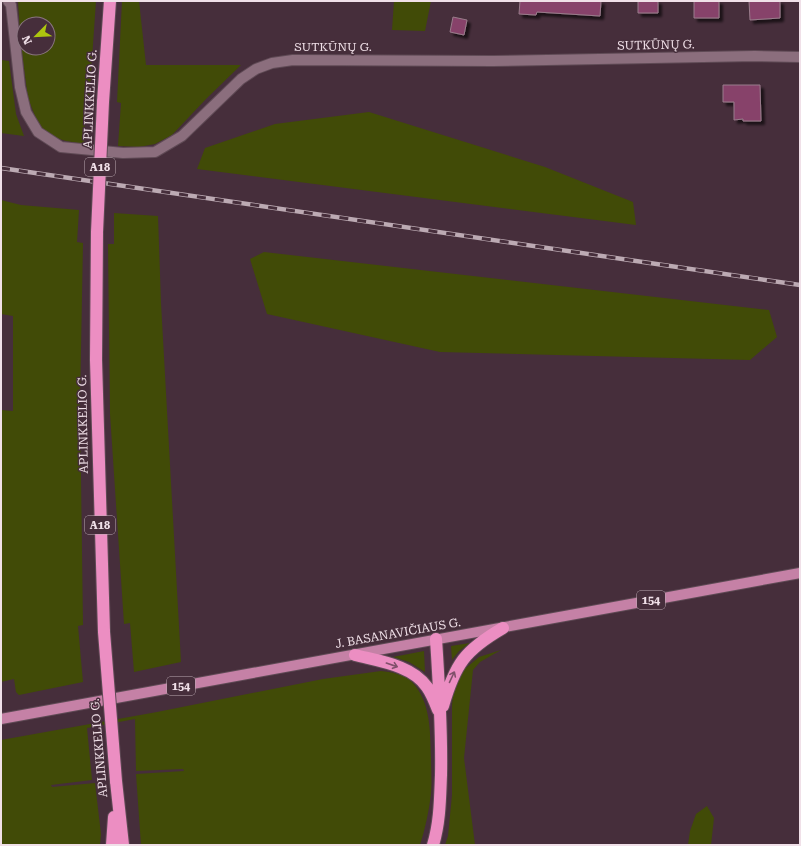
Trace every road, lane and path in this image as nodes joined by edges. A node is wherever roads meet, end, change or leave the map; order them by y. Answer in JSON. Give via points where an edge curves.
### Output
{"nodes":[{"id":1,"x":8,"y":1,"type":"edge"},
{"id":2,"x":110,"y":1,"type":"edge"},
{"id":3,"x":800,"y":57,"type":"edge"},
{"id":4,"x":800,"y":573,"type":"edge"},
{"id":5,"x":502,"y":628,"type":"junction"},
{"id":6,"x":436,"y":639,"type":"junction"},
{"id":7,"x":354,"y":655,"type":"junction"},
{"id":8,"x":440,"y":714,"type":"junction"},
{"id":9,"x":1,"y":719,"type":"edge"},
{"id":10,"x":116,"y":786,"type":"junction"},
{"id":11,"x":112,"y":845,"type":"edge"},
{"id":12,"x":123,"y":845,"type":"edge"},
{"id":13,"x":433,"y":845,"type":"edge"}],
"edges":[{"from":1,"to":3,"type":"street","name":"SUTKŪNŲ G.","via":[[11,5],[15,33],[20,87],[26,112],[38,132],[61,147],[123,153],[155,152],[182,136],[241,79],[256,69],[272,63],[293,60]]},
{"from":2,"to":10,"type":"highway","name":"APLINKKELIO G.","number":"A18","bridge":true,"via":[[96,232],[96,360],[104,632]]},
{"from":4,"to":5,"type":"main road","name":"J. BASANAVIČIAUS G.","number":"154"},
{"from":5,"to":6,"type":"main road","name":"J. BASANAVIČIAUS G.","number":"154"},
{"from":8,"to":5,"type":"highway","one_way":true,"via":[[457,667],[468,652]]},
{"from":6,"to":7,"type":"main road","name":"J. BASANAVIČIAUS G.","number":"154"},
{"from":6,"to":8,"type":"highway"},
{"from":7,"to":8,"type":"highway","one_way":true,"via":[[413,674],[427,687]]},
{"from":7,"to":9,"type":"main road","name":"J. BASANAVIČIAUS G.","number":"154"},
{"from":8,"to":13,"type":"highway","via":[[440,804]]},
{"from":10,"to":11,"type":"highway"},
{"from":10,"to":12,"type":"highway","name":"APLINKKELIO G.","number":"A18"}]}
